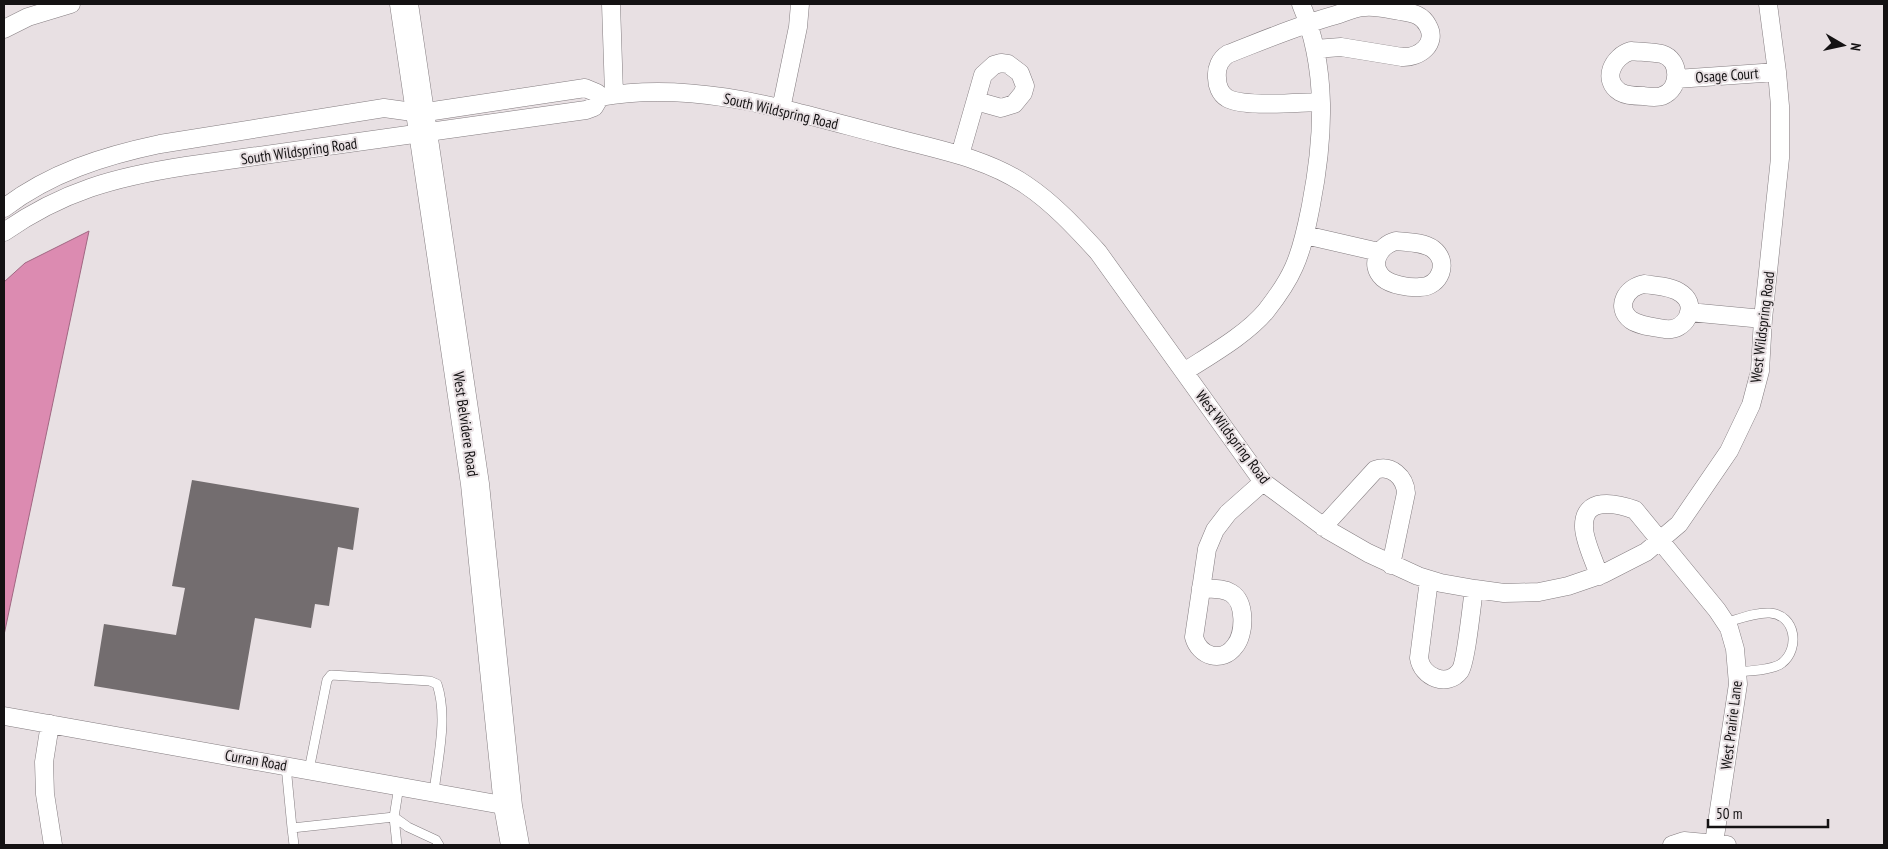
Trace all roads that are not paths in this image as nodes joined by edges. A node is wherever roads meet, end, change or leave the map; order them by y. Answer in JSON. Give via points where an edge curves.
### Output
{"nodes":[{"id":1,"x":71,"y":4,"type":"edge"},
{"id":2,"x":404,"y":4,"type":"edge"},
{"id":3,"x":612,"y":4,"type":"edge"},
{"id":4,"x":800,"y":4,"type":"edge"},
{"id":5,"x":1301,"y":4,"type":"edge"},
{"id":6,"x":1768,"y":4,"type":"edge"},
{"id":7,"x":1308,"y":23,"type":"junction"},
{"id":8,"x":5,"y":24,"type":"edge"},
{"id":9,"x":1315,"y":49,"type":"junction"},
{"id":10,"x":1778,"y":72,"type":"junction"},
{"id":11,"x":1676,"y":79,"type":"dead end"},
{"id":12,"x":607,"y":96,"type":"junction"},
{"id":13,"x":976,"y":101,"type":"dead end"},
{"id":14,"x":1321,"y":102,"type":"junction"},
{"id":15,"x":782,"y":109,"type":"junction"},
{"id":16,"x":421,"y":123,"type":"junction"},
{"id":17,"x":154,"y":145,"type":"junction"},
{"id":18,"x":960,"y":155,"type":"junction"},
{"id":19,"x":159,"y":170,"type":"junction"},
{"id":20,"x":4,"y":208,"type":"edge"},
{"id":21,"x":4,"y":232,"type":"edge"},
{"id":22,"x":1305,"y":235,"type":"junction"},
{"id":23,"x":1379,"y":252,"type":"dead end"},
{"id":24,"x":1689,"y":312,"type":"dead end"},
{"id":25,"x":1763,"y":319,"type":"junction"},
{"id":26,"x":1184,"y":372,"type":"junction"},
{"id":27,"x":1263,"y":482,"type":"junction"},
{"id":28,"x":1323,"y":527,"type":"junction"},
{"id":29,"x":1661,"y":540,"type":"junction"},
{"id":30,"x":1391,"y":565,"type":"junction"},
{"id":31,"x":1599,"y":576,"type":"junction"},
{"id":32,"x":1429,"y":580,"type":"junction"},
{"id":33,"x":1201,"y":588,"type":"dead end"},
{"id":34,"x":1474,"y":589,"type":"junction"},
{"id":35,"x":1725,"y":623,"type":"junction"},
{"id":36,"x":1737,"y":672,"type":"junction"},
{"id":37,"x":4,"y":716,"type":"edge"},
{"id":38,"x":50,"y":724,"type":"junction"},
{"id":39,"x":286,"y":766,"type":"junction"},
{"id":40,"x":309,"y":770,"type":"junction"},
{"id":41,"x":400,"y":786,"type":"junction"},
{"id":42,"x":434,"y":792,"type":"junction"},
{"id":43,"x":508,"y":806,"type":"junction"},
{"id":44,"x":394,"y":817,"type":"junction"},
{"id":45,"x":292,"y":828,"type":"junction"},
{"id":46,"x":1720,"y":844,"type":"edge"},
{"id":47,"x":53,"y":845,"type":"edge"},
{"id":48,"x":294,"y":845,"type":"edge"},
{"id":49,"x":398,"y":845,"type":"edge"},
{"id":50,"x":439,"y":845,"type":"edge"},
{"id":51,"x":515,"y":845,"type":"edge"},
{"id":52,"x":1672,"y":845,"type":"edge"}],
"edges":[{"from":1,"to":8,"type":"street"},
{"from":2,"to":16,"type":"main road","name":"West Belvidere Road"},
{"from":3,"to":12,"type":"street"},
{"from":4,"to":15,"type":"street"},
{"from":5,"to":7,"type":"street"},
{"from":6,"to":10,"type":"street","name":"West Wildspring Road"},
{"from":7,"to":9,"type":"street"},
{"from":7,"to":9,"type":"street","via":[[1363,6],[1419,15],[1430,31],[1430,42],[1426,48],[1412,56],[1341,47]]},
{"from":7,"to":14,"type":"street","via":[[1228,54],[1220,62],[1217,81],[1224,96],[1239,102]]},
{"from":9,"to":14,"type":"street"},
{"from":10,"to":11,"type":"street","name":"Osage Court"},
{"from":10,"to":25,"type":"street","name":"West Wildspring Road","via":[[1780,158]]},
{"from":12,"to":15,"type":"street","name":"South Wildspring Road","via":[[636,91],[714,95]]},
{"from":12,"to":16,"type":"street","name":"South Wildspring Road","via":[[585,88]]},
{"from":13,"to":18,"type":"street"},
{"from":14,"to":22,"type":"street","via":[[1318,169]]},
{"from":15,"to":18,"type":"street","name":"South Wildspring Road"},
{"from":16,"to":17,"type":"street","name":"South Wildspring Road","via":[[384,108]]},
{"from":16,"to":19,"type":"street","name":"South Wildspring Road"},
{"from":16,"to":43,"type":"main road","name":"West Belvidere Road","via":[[475,484]]},
{"from":17,"to":19,"type":"street"},
{"from":17,"to":20,"type":"street","name":"South Wildspring Road","via":[[73,168]]},
{"from":18,"to":26,"type":"street","name":"West Wildspring Road","via":[[980,161],[1025,184],[1066,218],[1098,252]]},
{"from":19,"to":21,"type":"street","name":"South Wildspring Road","via":[[83,189]]},
{"from":22,"to":23,"type":"street"},
{"from":22,"to":26,"type":"street","via":[[1284,288],[1265,313]]},
{"from":24,"to":25,"type":"street"},
{"from":25,"to":29,"type":"street","name":"West Wildspring Road","via":[[1760,371],[1747,412],[1729,451],[1679,524]]},
{"from":26,"to":27,"type":"street","name":"West Wildspring Road"},
{"from":27,"to":28,"type":"street","name":"West Wildspring Road"},
{"from":27,"to":33,"type":"street","via":[[1228,513],[1215,530],[1206,549]]},
{"from":28,"to":30,"type":"street","name":"West Wildspring Road"},
{"from":28,"to":30,"type":"street","via":[[1375,470],[1387,468],[1394,471],[1403,481],[1406,493]]},
{"from":29,"to":31,"type":"street","name":"West Wildspring Road"},
{"from":29,"to":31,"type":"street","name":"West Prairie Lane","via":[[1635,510],[1613,504],[1595,506],[1586,516],[1584,529]]},
{"from":29,"to":35,"type":"street","name":"West Prairie Lane"},
{"from":30,"to":32,"type":"street","name":"West Wildspring Road"},
{"from":31,"to":34,"type":"street","name":"West Wildspring Road","via":[[1539,592],[1504,593]]},
{"from":32,"to":34,"type":"street","name":"West Wildspring Road"},
{"from":32,"to":34,"type":"street","via":[[1419,658],[1427,673],[1440,679],[1453,677],[1462,666]]},
{"from":35,"to":36,"type":"street","name":"West Prairie Lane","via":[[1735,649]]},
{"from":35,"to":36,"type":"lane","via":[[1772,613],[1791,626],[1794,638],[1790,653],[1781,664]]},
{"from":36,"to":46,"type":"street","name":"West Prairie Lane"},
{"from":37,"to":38,"type":"street","name":"Curran Road"},
{"from":38,"to":39,"type":"street","name":"Curran Road"},
{"from":38,"to":47,"type":"street","via":[[44,762]]},
{"from":39,"to":40,"type":"street","name":"Curran Road"},
{"from":39,"to":45,"type":"lane"},
{"from":40,"to":41,"type":"street","name":"Curran Road"},
{"from":40,"to":42,"type":"lane","via":[[327,680],[331,675],[430,681],[437,684],[440,693],[442,725]]},
{"from":41,"to":42,"type":"street","name":"Curran Road"},
{"from":41,"to":44,"type":"lane"},
{"from":42,"to":43,"type":"street","name":"Curran Road"},
{"from":43,"to":51,"type":"main road","name":"West Belvidere Road"},
{"from":44,"to":45,"type":"lane"},
{"from":44,"to":49,"type":"lane"},
{"from":44,"to":50,"type":"lane","via":[[436,840]]},
{"from":45,"to":48,"type":"lane"},
{"from":46,"to":52,"type":"street","name":"West Prairie Lane","via":[[1684,841]]}]}
